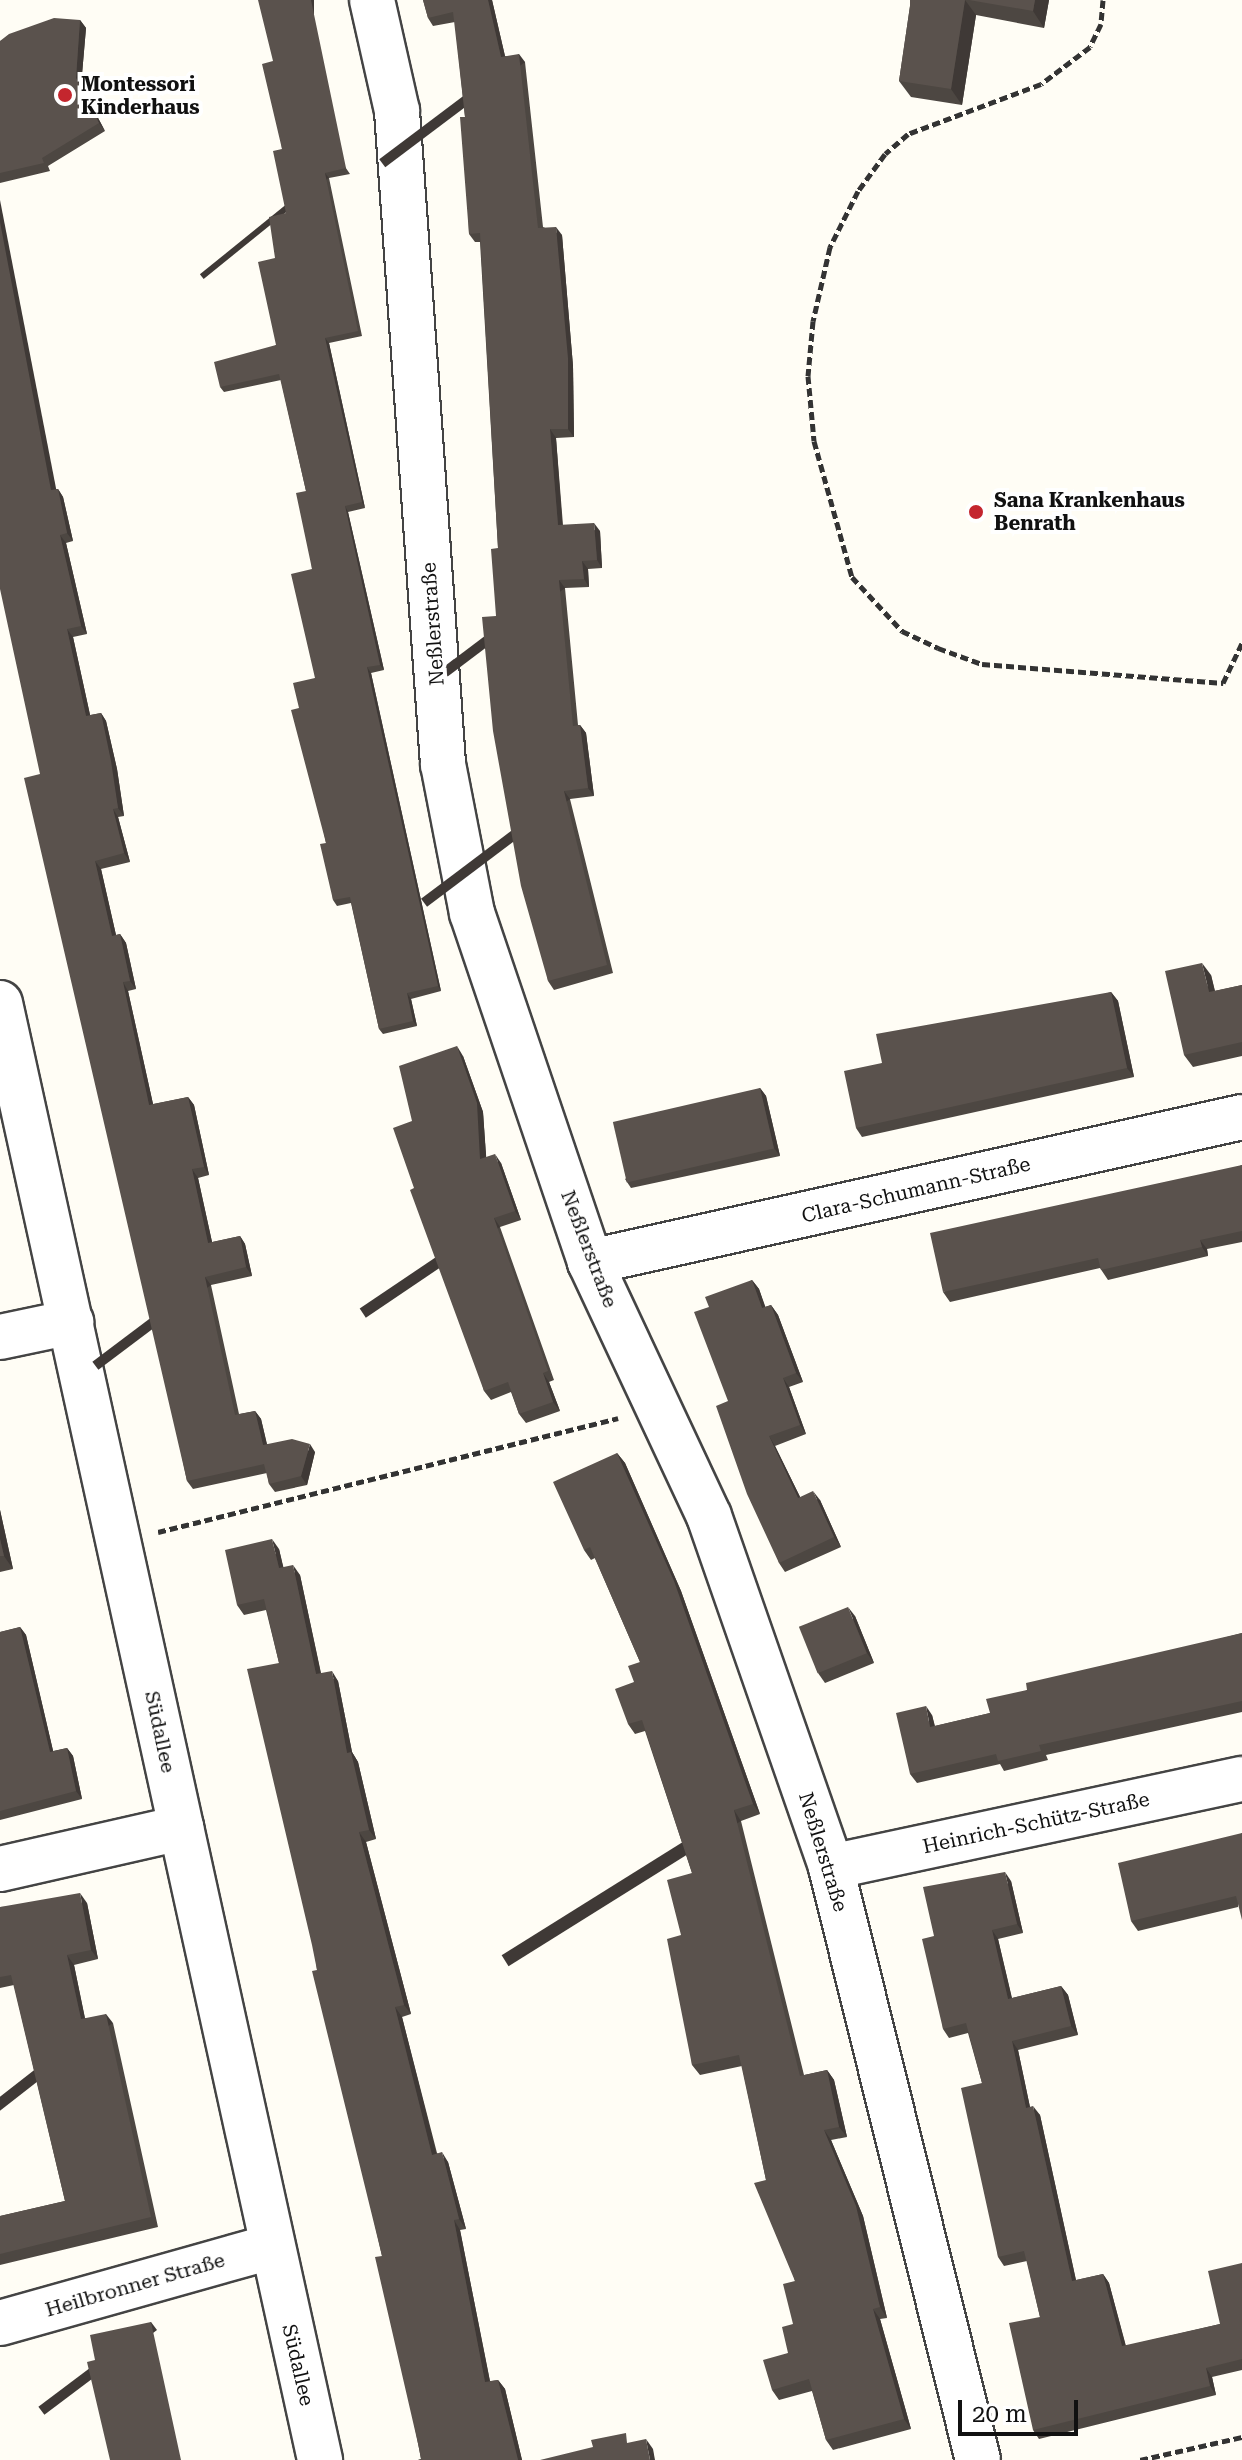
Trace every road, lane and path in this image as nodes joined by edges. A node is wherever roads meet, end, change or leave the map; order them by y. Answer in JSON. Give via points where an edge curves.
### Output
{"nodes":[{"id":1,"x":372,"y":0,"type":"edge"},
{"id":2,"x":1103,"y":0,"type":"edge"},
{"id":3,"x":1242,"y":643,"type":"edge"},
{"id":4,"x":0,"y":1003,"type":"edge"},
{"id":5,"x":1242,"y":1117,"type":"edge"},
{"id":6,"x":590,"y":1262,"type":"junction"},
{"id":7,"x":71,"y":1322,"type":"junction"},
{"id":8,"x":0,"y":1337,"type":"edge"},
{"id":9,"x":657,"y":1404,"type":"junction"},
{"id":10,"x":118,"y":1541,"type":"junction"},
{"id":11,"x":1242,"y":1779,"type":"edge"},
{"id":12,"x":181,"y":1828,"type":"junction"},
{"id":13,"x":831,"y":1867,"type":"junction"},
{"id":14,"x":0,"y":1869,"type":"edge"},
{"id":15,"x":271,"y":2247,"type":"junction"},
{"id":16,"x":0,"y":2323,"type":"edge"},
{"id":17,"x":1242,"y":2437,"type":"edge"},
{"id":18,"x":320,"y":2460,"type":"edge"},
{"id":19,"x":978,"y":2460,"type":"edge"},
{"id":20,"x":1140,"y":2460,"type":"edge"}],
"edges":[{"from":1,"to":6,"type":"street","name":"Neßlerstraße","via":[[397,111],[443,764],[472,913]]},
{"from":2,"to":3,"type":"path","via":[[1101,24],[1090,47],[1041,84],[908,134],[885,154],[858,191],[830,247],[813,321],[808,376],[814,441],[852,577],[902,631],[938,648],[982,664],[1223,683]]},
{"from":4,"to":7,"type":"street","name":"Südallee"},
{"from":5,"to":6,"type":"street","name":"Clara-Schumann-Straße"},
{"from":6,"to":9,"type":"street","name":"Neßlerstraße"},
{"from":7,"to":8,"type":"street"},
{"from":7,"to":10,"type":"street","name":"Südallee"},
{"from":9,"to":10,"type":"path","via":[[605,1423]]},
{"from":9,"to":13,"type":"street","name":"Neßlerstraße","via":[[709,1516]]},
{"from":10,"to":12,"type":"street","name":"Südallee"},
{"from":11,"to":13,"type":"street","name":"Heinrich-Schütz-Straße"},
{"from":12,"to":14,"type":"street"},
{"from":12,"to":15,"type":"street","name":"Südallee"},
{"from":13,"to":19,"type":"street","name":"Neßlerstraße"},
{"from":15,"to":16,"type":"street","name":"Heilbronner Straße"},
{"from":15,"to":18,"type":"street","name":"Südallee"},
{"from":17,"to":20,"type":"path"}]}
